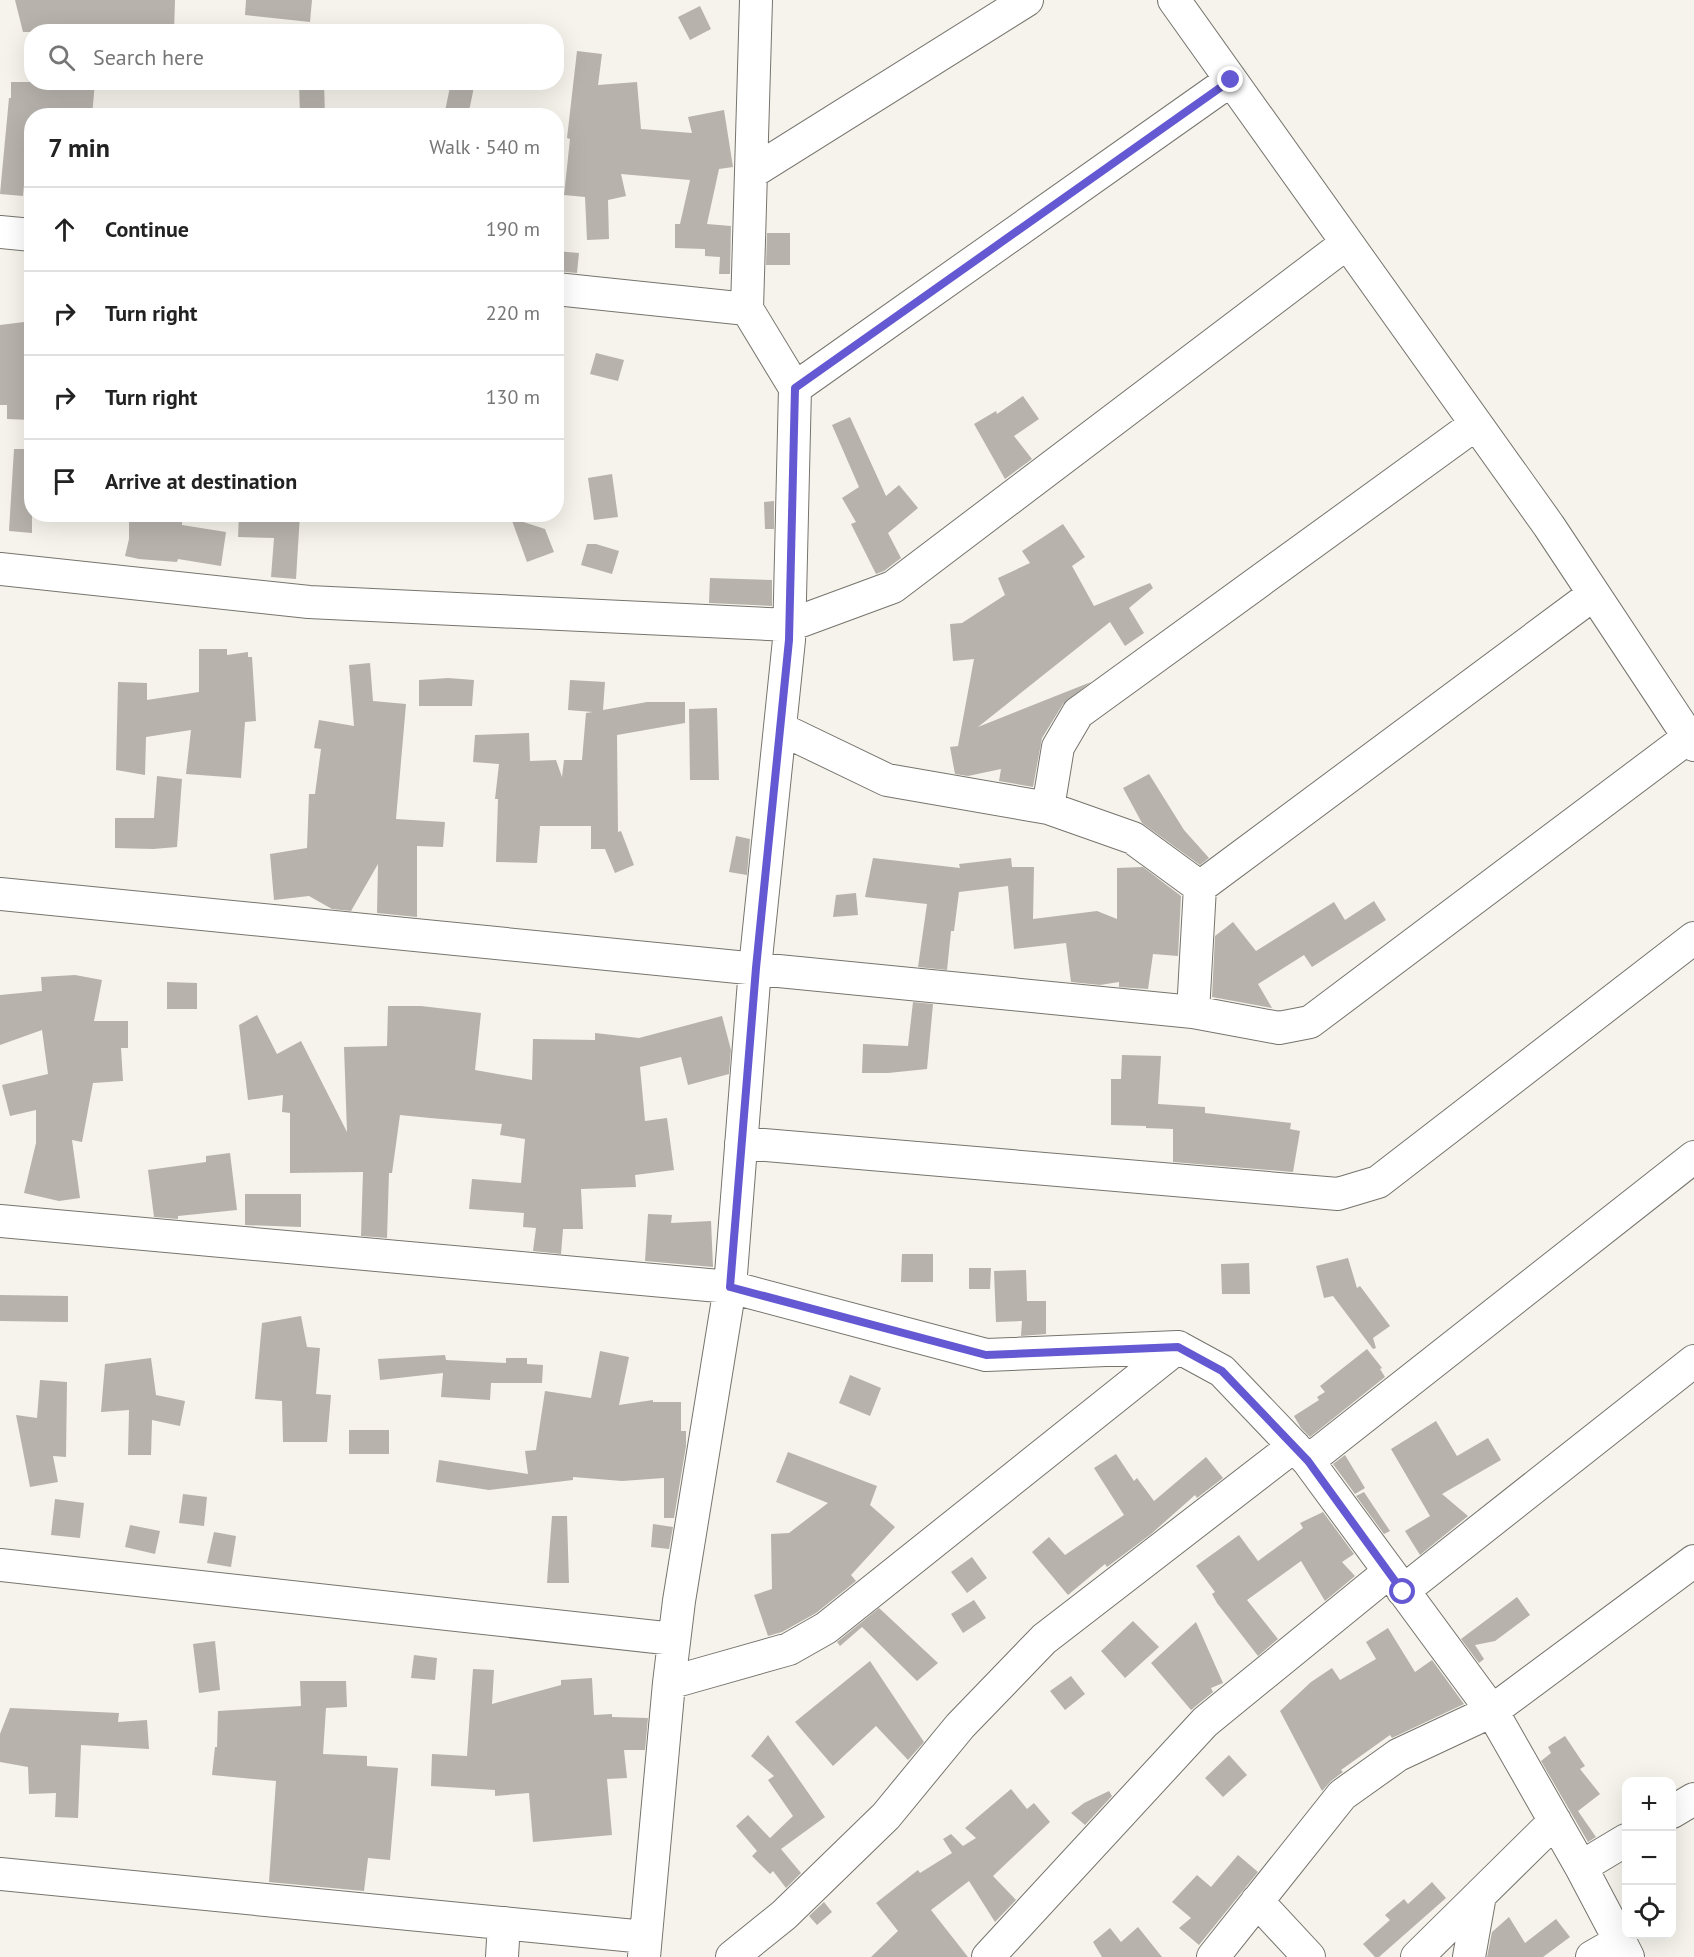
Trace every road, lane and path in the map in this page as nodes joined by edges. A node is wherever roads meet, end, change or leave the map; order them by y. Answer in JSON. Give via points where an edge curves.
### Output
{"nodes":[{"id":1,"x":756,"y":0,"type":"edge"},
{"id":2,"x":1027,"y":0,"type":"edge"},
{"id":3,"x":1174,"y":0,"type":"edge"},
{"id":4,"x":1231,"y":80,"type":"junction"},
{"id":5,"x":751,"y":173,"type":"junction"},
{"id":6,"x":0,"y":232,"type":"edge"},
{"id":7,"x":24,"y":234,"type":"edge"},
{"id":8,"x":1347,"y":243,"type":"junction"},
{"id":9,"x":564,"y":290,"type":"edge"},
{"id":10,"x":747,"y":309,"type":"junction"},
{"id":11,"x":795,"y":388,"type":"junction"},
{"id":12,"x":1476,"y":424,"type":"junction"},
{"id":13,"x":0,"y":569,"type":"edge"},
{"id":14,"x":1594,"y":594,"type":"junction"},
{"id":15,"x":789,"y":625,"type":"junction"},
{"id":16,"x":781,"y":729,"type":"junction"},
{"id":17,"x":1692,"y":741,"type":"edge"},
{"id":18,"x":1048,"y":808,"type":"junction"},
{"id":19,"x":1200,"y":887,"type":"junction"},
{"id":20,"x":0,"y":894,"type":"edge"},
{"id":21,"x":1694,"y":938,"type":"edge"},
{"id":22,"x":756,"y":968,"type":"junction"},
{"id":23,"x":1193,"y":1012,"type":"junction"},
{"id":24,"x":741,"y":1143,"type":"junction"},
{"id":25,"x":1694,"y":1157,"type":"edge"},
{"id":26,"x":0,"y":1221,"type":"edge"},
{"id":27,"x":730,"y":1287,"type":"junction"},
{"id":28,"x":1178,"y":1347,"type":"junction"},
{"id":29,"x":1694,"y":1361,"type":"edge"},
{"id":30,"x":1301,"y":1454,"type":"junction"},
{"id":31,"x":1694,"y":1561,"type":"edge"},
{"id":32,"x":0,"y":1565,"type":"edge"},
{"id":33,"x":1396,"y":1582,"type":"junction"},
{"id":34,"x":674,"y":1639,"type":"junction"},
{"id":35,"x":669,"y":1683,"type":"junction"},
{"id":36,"x":1492,"y":1711,"type":"junction"},
{"id":37,"x":1694,"y":1799,"type":"edge"},
{"id":38,"x":1676,"y":1809,"type":"edge"},
{"id":39,"x":1555,"y":1821,"type":"junction"},
{"id":40,"x":1622,"y":1841,"type":"edge"},
{"id":41,"x":1581,"y":1867,"type":"junction"},
{"id":42,"x":0,"y":1874,"type":"edge"},
{"id":43,"x":1480,"y":1895,"type":"junction"},
{"id":44,"x":1257,"y":1901,"type":"junction"},
{"id":45,"x":504,"y":1923,"type":"junction"},
{"id":46,"x":645,"y":1947,"type":"edge"},
{"id":47,"x":1624,"y":1949,"type":"edge"},
{"id":48,"x":502,"y":1957,"type":"edge"},
{"id":49,"x":732,"y":1957,"type":"edge"},
{"id":50,"x":988,"y":1957,"type":"edge"},
{"id":51,"x":1212,"y":1957,"type":"edge"},
{"id":52,"x":1309,"y":1957,"type":"edge"},
{"id":53,"x":1417,"y":1957,"type":"edge"},
{"id":54,"x":1469,"y":1957,"type":"edge"},
{"id":55,"x":1592,"y":1957,"type":"edge"}],
"edges":[{"from":1,"to":5,"type":"street"},
{"from":2,"to":5,"type":"street"},
{"from":3,"to":4,"type":"street"},
{"from":4,"to":8,"type":"street"},
{"from":4,"to":11,"type":"street"},
{"from":5,"to":10,"type":"street"},
{"from":6,"to":7,"type":"street"},
{"from":8,"to":12,"type":"street"},
{"from":8,"to":15,"type":"street","via":[[892,587]]},
{"from":9,"to":10,"type":"street"},
{"from":10,"to":11,"type":"street"},
{"from":11,"to":15,"type":"street"},
{"from":12,"to":14,"type":"street"},
{"from":12,"to":18,"type":"street","via":[[1078,713],[1058,747]]},
{"from":13,"to":15,"type":"street","via":[[309,602]]},
{"from":14,"to":17,"type":"street"},
{"from":14,"to":19,"type":"street"},
{"from":15,"to":16,"type":"street"},
{"from":16,"to":18,"type":"street","via":[[887,780]]},
{"from":16,"to":22,"type":"street"},
{"from":17,"to":23,"type":"street","via":[[1310,1022],[1279,1028]]},
{"from":18,"to":19,"type":"street","via":[[1133,838]]},
{"from":19,"to":23,"type":"street"},
{"from":20,"to":22,"type":"street"},
{"from":21,"to":24,"type":"street","via":[[1378,1182],[1338,1194]]},
{"from":22,"to":23,"type":"street"},
{"from":22,"to":24,"type":"street"},
{"from":24,"to":27,"type":"street"},
{"from":25,"to":30,"type":"street"},
{"from":26,"to":27,"type":"street"},
{"from":27,"to":28,"type":"street","via":[[986,1355]]},
{"from":27,"to":34,"type":"street"},
{"from":28,"to":30,"type":"street","via":[[1222,1371]]},
{"from":28,"to":35,"type":"street","via":[[826,1628],[789,1649]]},
{"from":29,"to":33,"type":"street"},
{"from":30,"to":33,"type":"street"},
{"from":30,"to":49,"type":"street","via":[[1044,1639],[960,1726],[886,1816],[784,1915]]},
{"from":31,"to":36,"type":"street"},
{"from":32,"to":34,"type":"street"},
{"from":33,"to":36,"type":"street"},
{"from":33,"to":50,"type":"street","via":[[1205,1722]]},
{"from":34,"to":35,"type":"street"},
{"from":35,"to":46,"type":"street"},
{"from":36,"to":39,"type":"street"},
{"from":36,"to":44,"type":"street","via":[[1398,1755],[1342,1795]]},
{"from":37,"to":38,"type":"street"},
{"from":39,"to":41,"type":"street"},
{"from":39,"to":43,"type":"street"},
{"from":40,"to":41,"type":"street"},
{"from":41,"to":47,"type":"street"},
{"from":42,"to":45,"type":"street"},
{"from":43,"to":53,"type":"street"},
{"from":43,"to":54,"type":"street"},
{"from":44,"to":51,"type":"street"},
{"from":44,"to":52,"type":"street"},
{"from":45,"to":46,"type":"street"},
{"from":45,"to":48,"type":"street"},
{"from":47,"to":55,"type":"street"}]}
